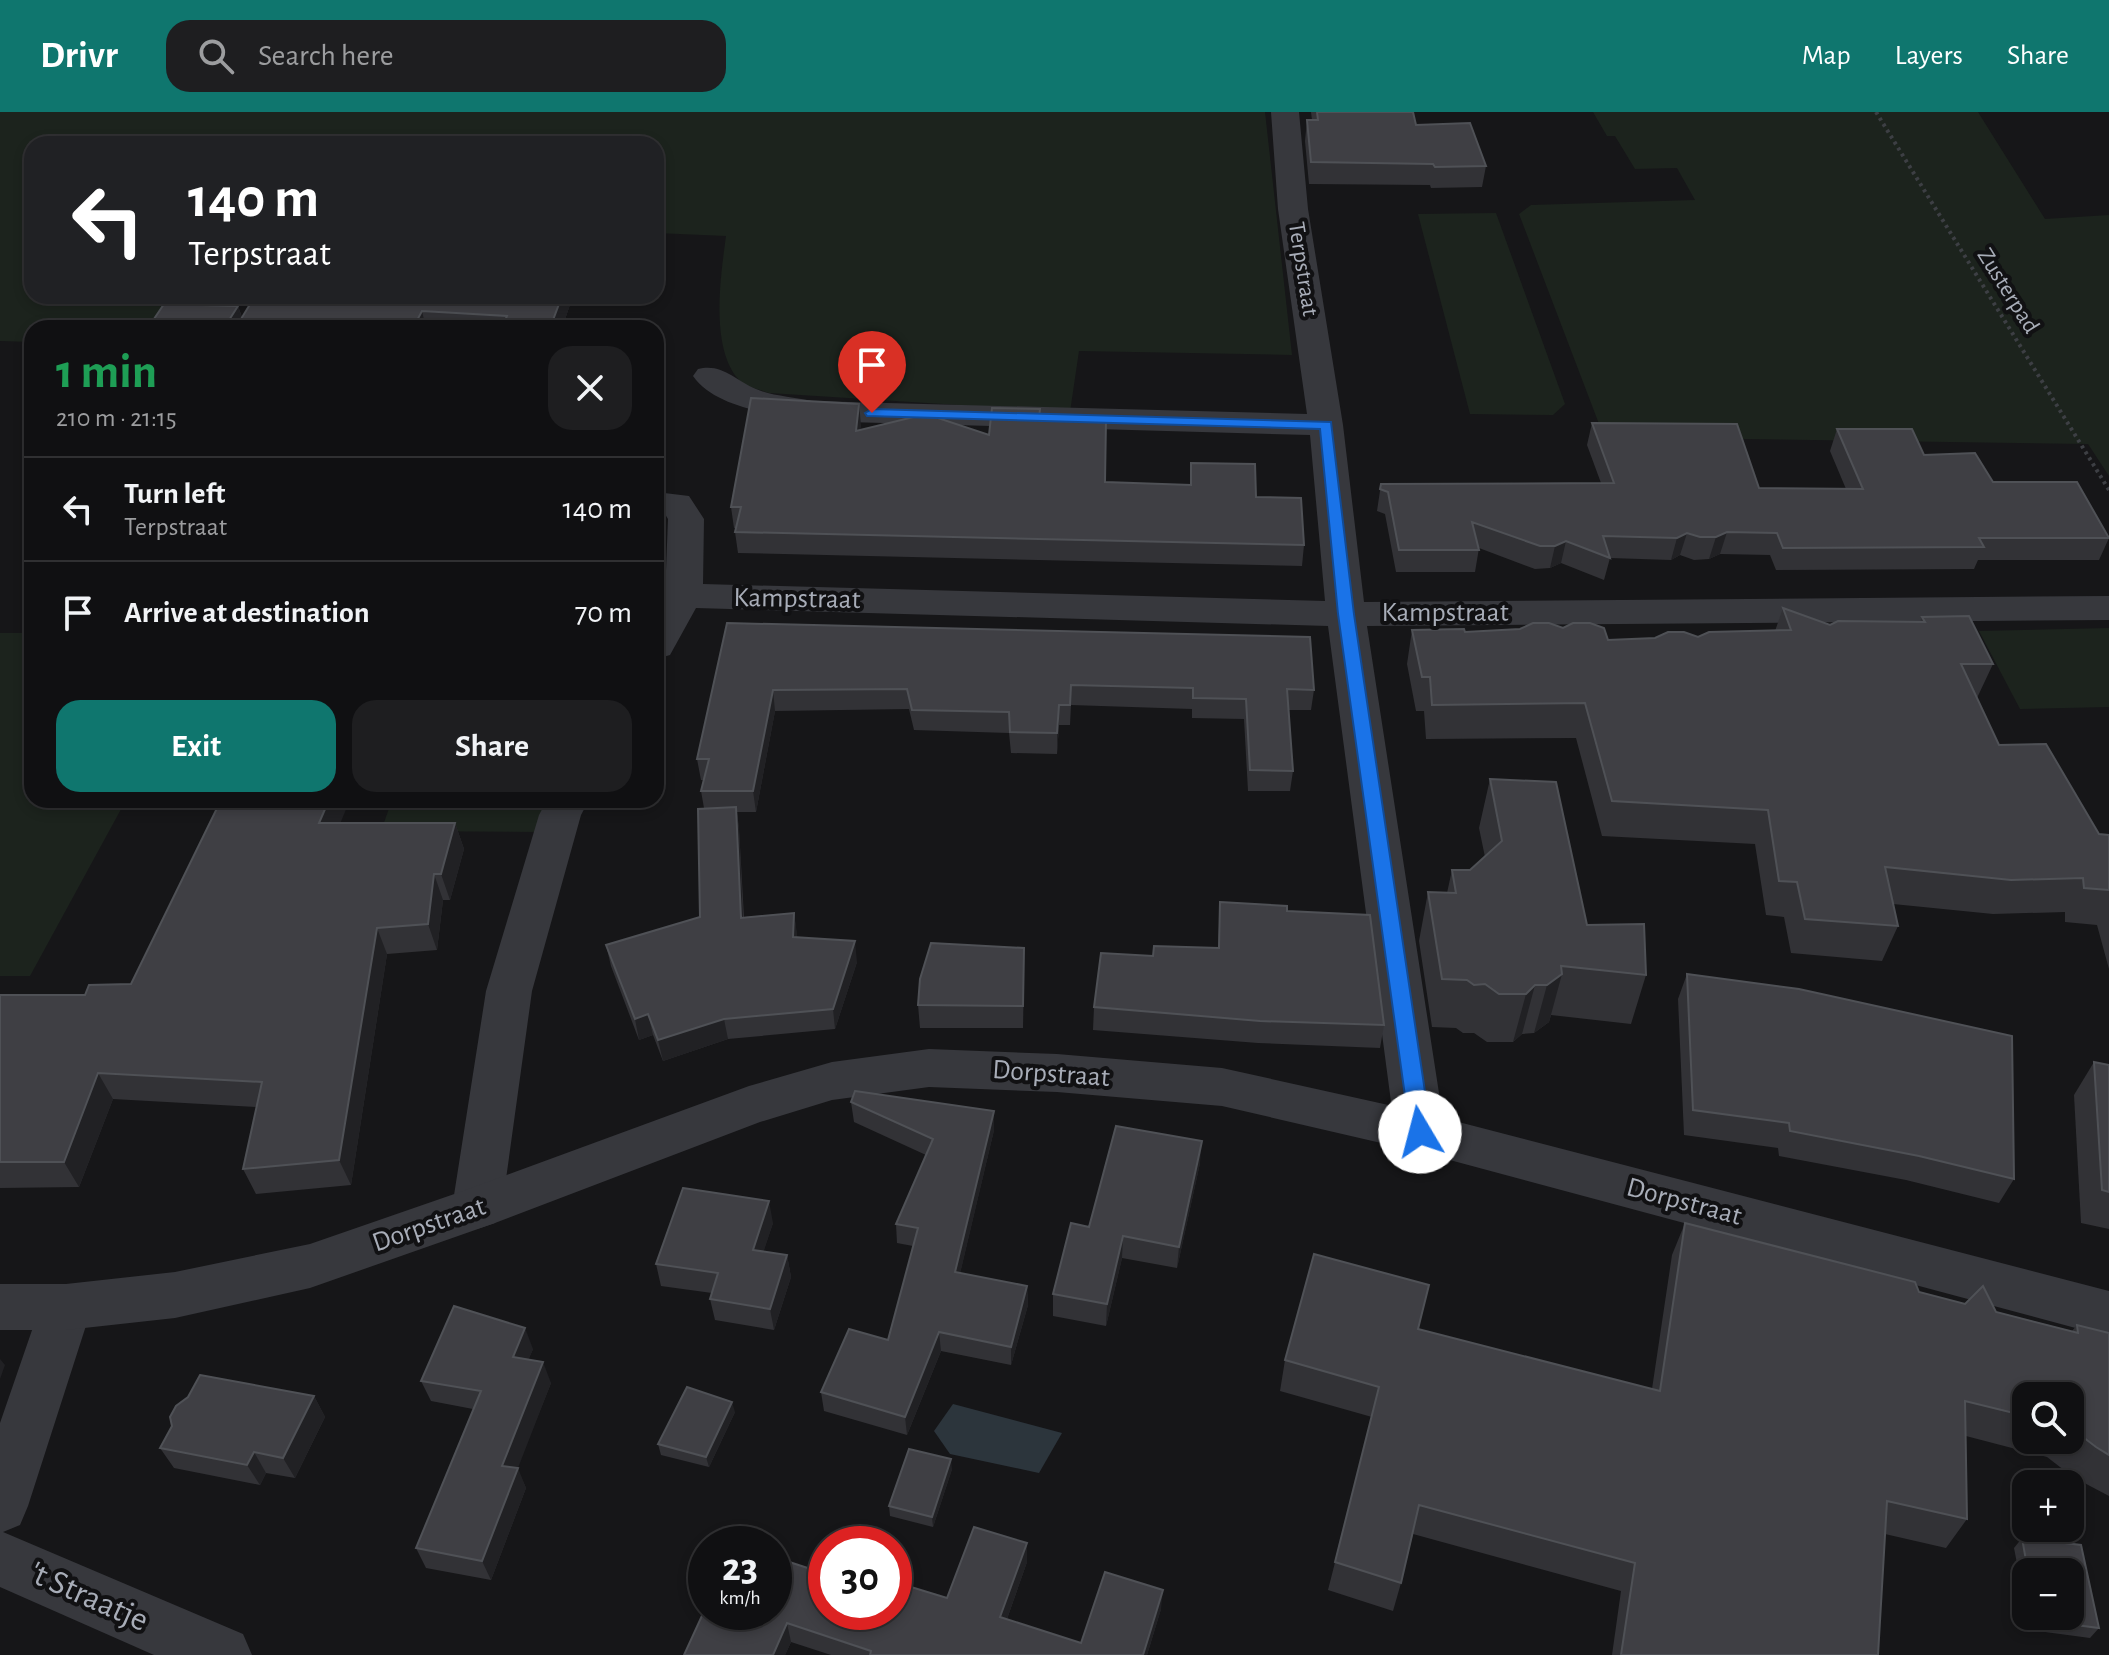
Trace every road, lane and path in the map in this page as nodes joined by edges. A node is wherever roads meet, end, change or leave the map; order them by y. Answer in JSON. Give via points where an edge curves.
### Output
{"nodes":[{"id":1,"x":1285,"y":112,"type":"edge"},
{"id":2,"x":1876,"y":112,"type":"edge"},
{"id":3,"x":710,"y":376,"type":"dead end"},
{"id":4,"x":1326,"y":425,"type":"junction"},
{"id":5,"x":2109,"y":490,"type":"edge"},
{"id":6,"x":664,"y":503,"type":"edge"},
{"id":7,"x":684,"y":596,"type":"junction"},
{"id":8,"x":2109,"y":608,"type":"edge"},
{"id":9,"x":1346,"y":614,"type":"junction"},
{"id":10,"x":664,"y":632,"type":"edge"},
{"id":11,"x":564,"y":808,"type":"edge"},
{"id":12,"x":1420,"y":1132,"type":"junction"},
{"id":13,"x":477,"y":1208,"type":"junction"},
{"id":14,"x":0,"y":1307,"type":"edge"},
{"id":15,"x":66,"y":1307,"type":"junction"},
{"id":16,"x":2109,"y":1314,"type":"edge"},
{"id":17,"x":0,"y":1506,"type":"edge"},
{"id":18,"x":0,"y":1558,"type":"edge"},
{"id":19,"x":222,"y":1655,"type":"edge"}],
"edges":[{"from":1,"to":4,"type":"street","name":"Terpstraat","via":[[1293,209]]},
{"from":2,"to":5,"type":"path","name":"Zusterpad"},
{"from":3,"to":4,"type":"street","via":[[747,398],[812,411]]},
{"from":4,"to":9,"type":"street","name":"Terpstraat"},
{"from":6,"to":7,"type":"street","via":[[676,504],[686,519]]},
{"from":7,"to":9,"type":"street","name":"Kampstraat"},
{"from":7,"to":10,"type":"street"},
{"from":8,"to":9,"type":"street","name":"Kampstraat"},
{"from":9,"to":12,"type":"street","name":"Terpstraat"},
{"from":11,"to":13,"type":"street","via":[[509,991]]},
{"from":12,"to":13,"type":"street","name":"Dorpstraat","via":[[1222,1087],[929,1068],[832,1081],[749,1106]]},
{"from":12,"to":16,"type":"street","name":"Dorpstraat"},
{"from":13,"to":15,"type":"street","name":"Dorpstraat","via":[[310,1266],[175,1295]]},
{"from":14,"to":15,"type":"street","name":"Dorpstraat"},
{"from":15,"to":17,"type":"street"},
{"from":18,"to":19,"type":"street","name":"'t Straatje"}]}
